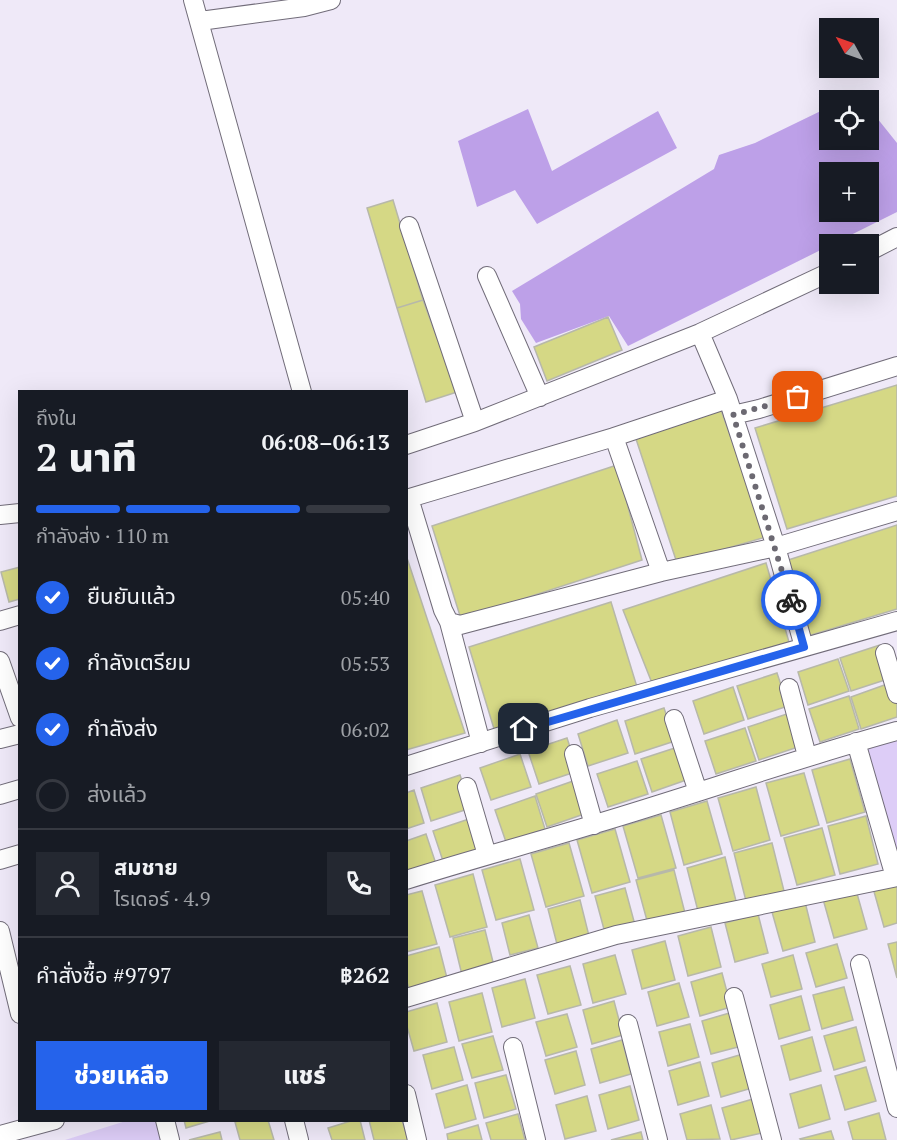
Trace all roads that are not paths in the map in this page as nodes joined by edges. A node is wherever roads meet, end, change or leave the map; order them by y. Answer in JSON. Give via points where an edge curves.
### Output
{"nodes":[{"id":1,"x":194,"y":0,"type":"edge"},
{"id":2,"x":331,"y":0,"type":"edge"},
{"id":3,"x":200,"y":21,"type":"junction"},
{"id":4,"x":409,"y":226,"type":"dead end"},
{"id":5,"x":897,"y":237,"type":"edge"},
{"id":6,"x":879,"y":246,"type":"edge"},
{"id":7,"x":487,"y":276,"type":"dead end"},
{"id":8,"x":819,"y":277,"type":"edge"},
{"id":9,"x":700,"y":333,"type":"junction"},
{"id":10,"x":897,"y":366,"type":"edge"},
{"id":11,"x":301,"y":390,"type":"edge"},
{"id":12,"x":540,"y":397,"type":"junction"},
{"id":13,"x":730,"y":407,"type":"junction"},
{"id":14,"x":475,"y":422,"type":"junction"},
{"id":15,"x":614,"y":437,"type":"junction"},
{"id":16,"x":408,"y":444,"type":"edge"},
{"id":17,"x":408,"y":499,"type":"edge"},
{"id":18,"x":897,"y":511,"type":"edge"},
{"id":19,"x":18,"y":513,"type":"edge"},
{"id":20,"x":0,"y":515,"type":"edge"},
{"id":21,"x":776,"y":547,"type":"junction"},
{"id":22,"x":661,"y":572,"type":"junction"},
{"id":23,"x":18,"y":616,"type":"edge"},
{"id":24,"x":0,"y":621,"type":"edge"},
{"id":25,"x":897,"y":621,"type":"edge"},
{"id":26,"x":449,"y":622,"type":"junction"},
{"id":27,"x":804,"y":647,"type":"junction"},
{"id":28,"x":885,"y":653,"type":"dead end"},
{"id":29,"x":0,"y":661,"type":"edge"},
{"id":30,"x":789,"y":688,"type":"dead end"},
{"id":31,"x":897,"y":694,"type":"edge"},
{"id":32,"x":18,"y":712,"type":"edge"},
{"id":33,"x":674,"y":719,"type":"dead end"},
{"id":34,"x":897,"y":731,"type":"edge"},
{"id":35,"x":18,"y":734,"type":"edge"},
{"id":36,"x":0,"y":739,"type":"edge"},
{"id":37,"x":481,"y":742,"type":"junction"},
{"id":38,"x":856,"y":742,"type":"junction"},
{"id":39,"x":574,"y":753,"type":"dead end"},
{"id":40,"x":807,"y":756,"type":"junction"},
{"id":41,"x":408,"y":765,"type":"edge"},
{"id":42,"x":467,"y":787,"type":"dead end"},
{"id":43,"x":18,"y":790,"type":"edge"},
{"id":44,"x":698,"y":792,"type":"junction"},
{"id":45,"x":0,"y":795,"type":"edge"},
{"id":46,"x":594,"y":825,"type":"junction"},
{"id":47,"x":18,"y":855,"type":"edge"},
{"id":48,"x":487,"y":855,"type":"junction"},
{"id":49,"x":0,"y":860,"type":"edge"},
{"id":50,"x":896,"y":877,"type":"edge"},
{"id":51,"x":408,"y":879,"type":"edge"},
{"id":52,"x":0,"y":931,"type":"edge"},
{"id":53,"x":860,"y":964,"type":"dead end"},
{"id":54,"x":408,"y":997,"type":"edge"},
{"id":55,"x":734,"y":998,"type":"dead end"},
{"id":56,"x":18,"y":1006,"type":"edge"},
{"id":57,"x":628,"y":1024,"type":"dead end"},
{"id":58,"x":513,"y":1047,"type":"dead end"},
{"id":59,"x":408,"y":1102,"type":"edge"},
{"id":60,"x":897,"y":1108,"type":"edge"},
{"id":61,"x":45,"y":1122,"type":"edge"},
{"id":62,"x":166,"y":1122,"type":"edge"},
{"id":63,"x":294,"y":1122,"type":"edge"},
{"id":64,"x":0,"y":1135,"type":"edge"},
{"id":65,"x":170,"y":1140,"type":"edge"},
{"id":66,"x":299,"y":1140,"type":"edge"},
{"id":67,"x":417,"y":1140,"type":"edge"},
{"id":68,"x":536,"y":1140,"type":"edge"},
{"id":69,"x":658,"y":1140,"type":"edge"},
{"id":70,"x":772,"y":1140,"type":"edge"}],
"edges":[{"from":1,"to":3,"type":"street"},
{"from":2,"to":3,"type":"street"},
{"from":3,"to":11,"type":"street"},
{"from":4,"to":14,"type":"street"},
{"from":5,"to":6,"type":"street"},
{"from":7,"to":12,"type":"street"},
{"from":8,"to":9,"type":"street"},
{"from":9,"to":12,"type":"street"},
{"from":9,"to":13,"type":"street"},
{"from":10,"to":13,"type":"street"},
{"from":12,"to":14,"type":"street"},
{"from":13,"to":15,"type":"street"},
{"from":13,"to":21,"type":"street"},
{"from":14,"to":16,"type":"street"},
{"from":15,"to":17,"type":"street"},
{"from":15,"to":22,"type":"street"},
{"from":17,"to":26,"type":"street"},
{"from":18,"to":21,"type":"street"},
{"from":19,"to":20,"type":"street"},
{"from":21,"to":22,"type":"street"},
{"from":21,"to":27,"type":"street"},
{"from":22,"to":26,"type":"street","via":[[460,625]]},
{"from":23,"to":24,"type":"street"},
{"from":25,"to":27,"type":"street"},
{"from":26,"to":37,"type":"street"},
{"from":27,"to":37,"type":"street"},
{"from":28,"to":31,"type":"street"},
{"from":29,"to":32,"type":"street"},
{"from":30,"to":40,"type":"street"},
{"from":33,"to":44,"type":"street"},
{"from":34,"to":38,"type":"street"},
{"from":35,"to":36,"type":"street"},
{"from":37,"to":41,"type":"street"},
{"from":38,"to":40,"type":"street"},
{"from":38,"to":50,"type":"street"},
{"from":39,"to":46,"type":"street"},
{"from":40,"to":44,"type":"street"},
{"from":42,"to":48,"type":"street"},
{"from":43,"to":45,"type":"street"},
{"from":44,"to":46,"type":"street"},
{"from":46,"to":48,"type":"street"},
{"from":47,"to":49,"type":"street"},
{"from":48,"to":51,"type":"street"},
{"from":50,"to":54,"type":"street","via":[[616,935]]},
{"from":52,"to":56,"type":"street"},
{"from":53,"to":60,"type":"street"},
{"from":55,"to":70,"type":"street"},
{"from":57,"to":69,"type":"street"},
{"from":58,"to":68,"type":"street"},
{"from":59,"to":67,"type":"street"},
{"from":61,"to":64,"type":"street"},
{"from":62,"to":65,"type":"street"},
{"from":63,"to":66,"type":"street"}]}
